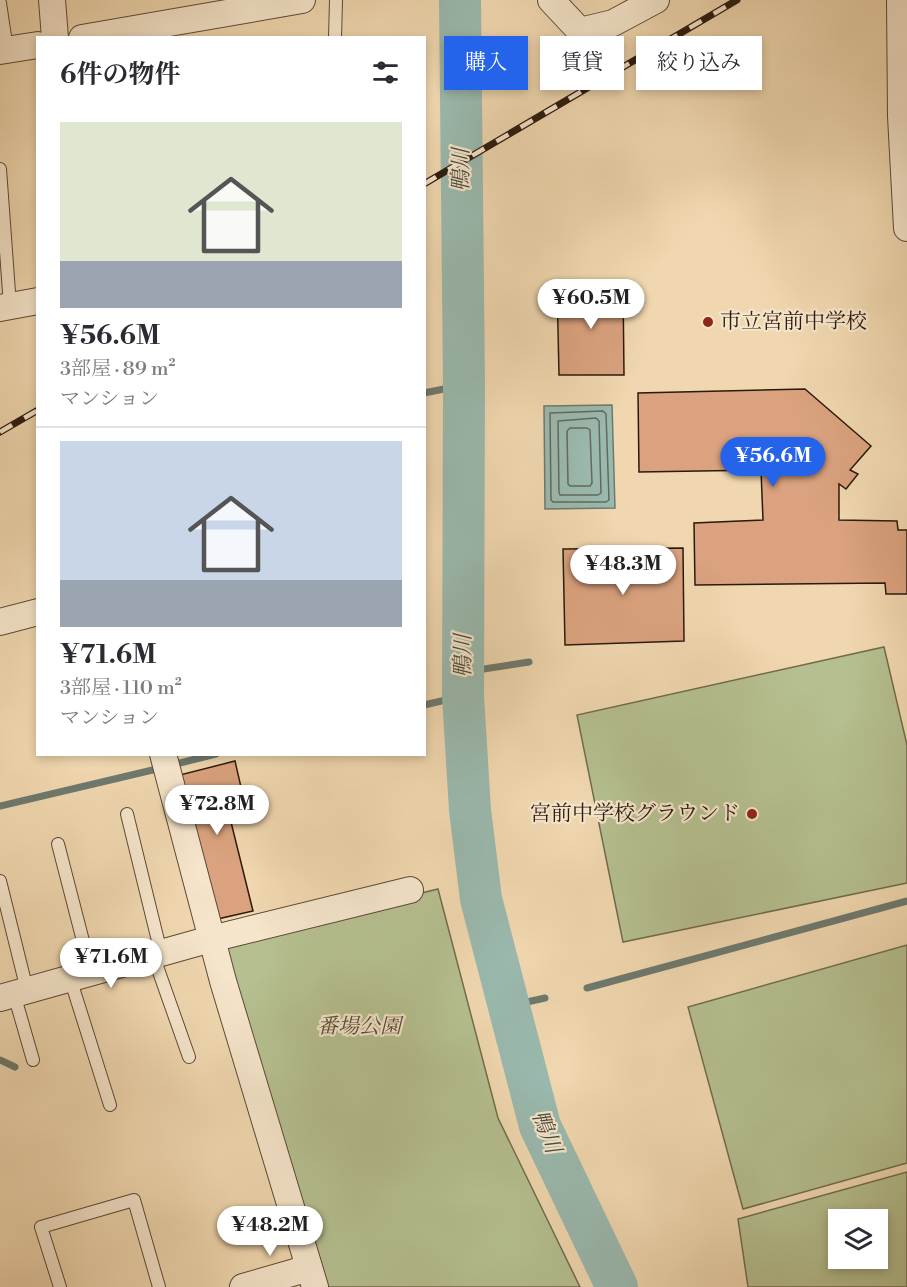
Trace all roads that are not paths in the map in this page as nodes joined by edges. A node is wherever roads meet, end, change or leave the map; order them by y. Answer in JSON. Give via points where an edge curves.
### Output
{"nodes":[{"id":1,"x":52,"y":0,"type":"edge"},
{"id":2,"x":302,"y":0,"type":"edge"},
{"id":3,"x":336,"y":0,"type":"edge"},
{"id":4,"x":551,"y":0,"type":"edge"},
{"id":5,"x":656,"y":0,"type":"edge"},
{"id":6,"x":900,"y":0,"type":"edge"},
{"id":7,"x":0,"y":3,"type":"edge"},
{"id":8,"x":242,"y":5,"type":"edge"},
{"id":9,"x":144,"y":32,"type":"edge"},
{"id":10,"x":55,"y":36,"type":"edge"},
{"id":11,"x":103,"y":36,"type":"edge"},
{"id":12,"x":335,"y":36,"type":"edge"},
{"id":13,"x":36,"y":45,"type":"edge"},
{"id":14,"x":3,"y":51,"type":"edge"},
{"id":15,"x":904,"y":116,"type":"edge"},
{"id":16,"x":0,"y":169,"type":"edge"},
{"id":17,"x":2,"y":220,"type":"edge"},
{"id":18,"x":907,"y":228,"type":"edge"},
{"id":19,"x":36,"y":301,"type":"edge"},
{"id":20,"x":5,"y":307,"type":"edge"},
{"id":21,"x":36,"y":612,"type":"edge"},
{"id":22,"x":2,"y":618,"type":"edge"},
{"id":23,"x":165,"y":762,"type":"edge"},
{"id":24,"x":127,"y":814,"type":"dead end"},
{"id":25,"x":57,"y":844,"type":"dead end"},
{"id":26,"x":0,"y":881,"type":"edge"},
{"id":27,"x":410,"y":890,"type":"dead end"},
{"id":28,"x":211,"y":939,"type":"junction"},
{"id":29,"x":157,"y":954,"type":"junction"},
{"id":30,"x":81,"y":975,"type":"junction"},
{"id":31,"x":13,"y":994,"type":"edge"},
{"id":32,"x":189,"y":1058,"type":"dead end"},
{"id":33,"x":33,"y":1060,"type":"dead end"},
{"id":34,"x":110,"y":1105,"type":"dead end"},
{"id":35,"x":312,"y":1278,"type":"edge"},
{"id":36,"x":60,"y":1287,"type":"edge"},
{"id":37,"x":159,"y":1287,"type":"edge"},
{"id":38,"x":243,"y":1287,"type":"edge"}],
"edges":[{"from":1,"to":10,"type":"street"},
{"from":2,"to":8,"type":"street"},
{"from":3,"to":12,"type":"lane"},
{"from":4,"to":5,"type":"street","via":[[580,31],[613,23]]},
{"from":6,"to":15,"type":"street"},
{"from":7,"to":14,"type":"lane"},
{"from":8,"to":9,"type":"street"},
{"from":9,"to":11,"type":"street"},
{"from":13,"to":14,"type":"street"},
{"from":15,"to":18,"type":"street"},
{"from":16,"to":17,"type":"lane"},
{"from":17,"to":20,"type":"lane"},
{"from":19,"to":20,"type":"street"},
{"from":21,"to":22,"type":"street"},
{"from":23,"to":28,"type":"street"},
{"from":24,"to":29,"type":"lane"},
{"from":25,"to":30,"type":"lane"},
{"from":26,"to":31,"type":"lane"},
{"from":27,"to":28,"type":"street"},
{"from":28,"to":29,"type":"street"},
{"from":28,"to":35,"type":"street"},
{"from":29,"to":30,"type":"street"},
{"from":29,"to":32,"type":"lane"},
{"from":30,"to":31,"type":"street"},
{"from":30,"to":34,"type":"lane"},
{"from":31,"to":33,"type":"lane"},
{"from":35,"to":38,"type":"street"},
{"from":36,"to":37,"type":"lane","via":[[42,1227],[134,1200]]}]}
